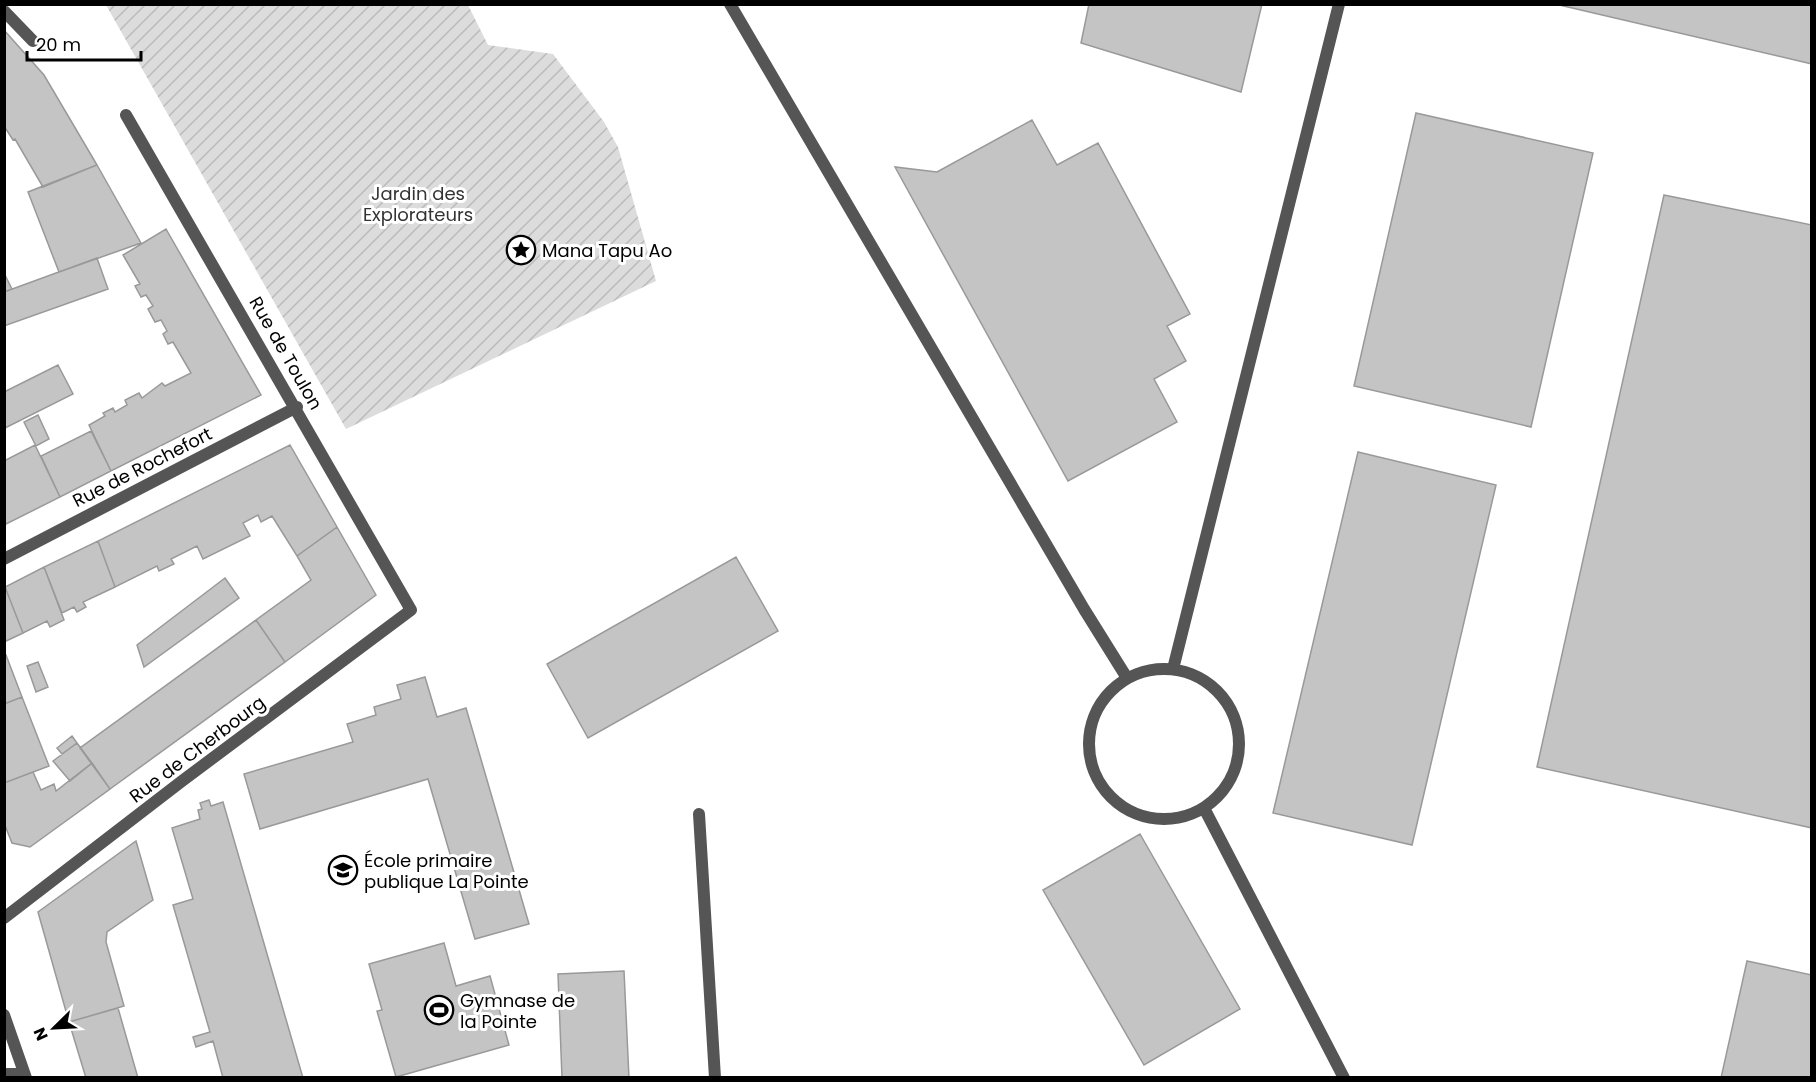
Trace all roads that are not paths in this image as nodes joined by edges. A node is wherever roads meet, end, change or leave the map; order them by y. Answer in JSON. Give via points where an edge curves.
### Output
{"nodes":[{"id":1,"x":730,"y":4,"type":"edge"},
{"id":2,"x":1339,"y":4,"type":"edge"},
{"id":3,"x":4,"y":11,"type":"edge"},
{"id":4,"x":33,"y":41,"type":"dead end"},
{"id":5,"x":126,"y":115,"type":"dead end"},
{"id":6,"x":297,"y":407,"type":"junction"},
{"id":7,"x":4,"y":559,"type":"edge"},
{"id":8,"x":411,"y":610,"type":"joint"},
{"id":9,"x":1173,"y":669,"type":"junction"},
{"id":10,"x":1127,"y":678,"type":"junction"},
{"id":11,"x":1204,"y":808,"type":"junction"},
{"id":12,"x":699,"y":814,"type":"dead end"},
{"id":13,"x":4,"y":918,"type":"edge"},
{"id":14,"x":4,"y":1016,"type":"edge"},
{"id":15,"x":4,"y":1074,"type":"edge"},
{"id":16,"x":25,"y":1076,"type":"edge"},
{"id":17,"x":715,"y":1077,"type":"edge"},
{"id":18,"x":1344,"y":1077,"type":"edge"}],
"edges":[{"from":1,"to":10,"type":"street"},
{"from":2,"to":9,"type":"street"},
{"from":3,"to":4,"type":"street"},
{"from":5,"to":6,"type":"street","name":"Rue de Toulon"},
{"from":6,"to":7,"type":"street","name":"Rue de Rochefort"},
{"from":6,"to":8,"type":"street","name":"Rue de Toulon"},
{"from":8,"to":13,"type":"street","name":"Rue de Cherbourg"},
{"from":9,"to":10,"type":"street","via":[[1147,670]]},
{"from":9,"to":11,"type":"street","via":[[1199,677],[1220,693],[1233,716],[1239,741],[1235,768],[1223,790]]},
{"from":10,"to":11,"type":"street","via":[[1107,695],[1089,731],[1090,756],[1099,781],[1125,808],[1149,818],[1176,818]]},
{"from":11,"to":18,"type":"street"},
{"from":12,"to":17,"type":"street"},
{"from":14,"to":16,"type":"street"},
{"from":15,"to":16,"type":"street"}]}
